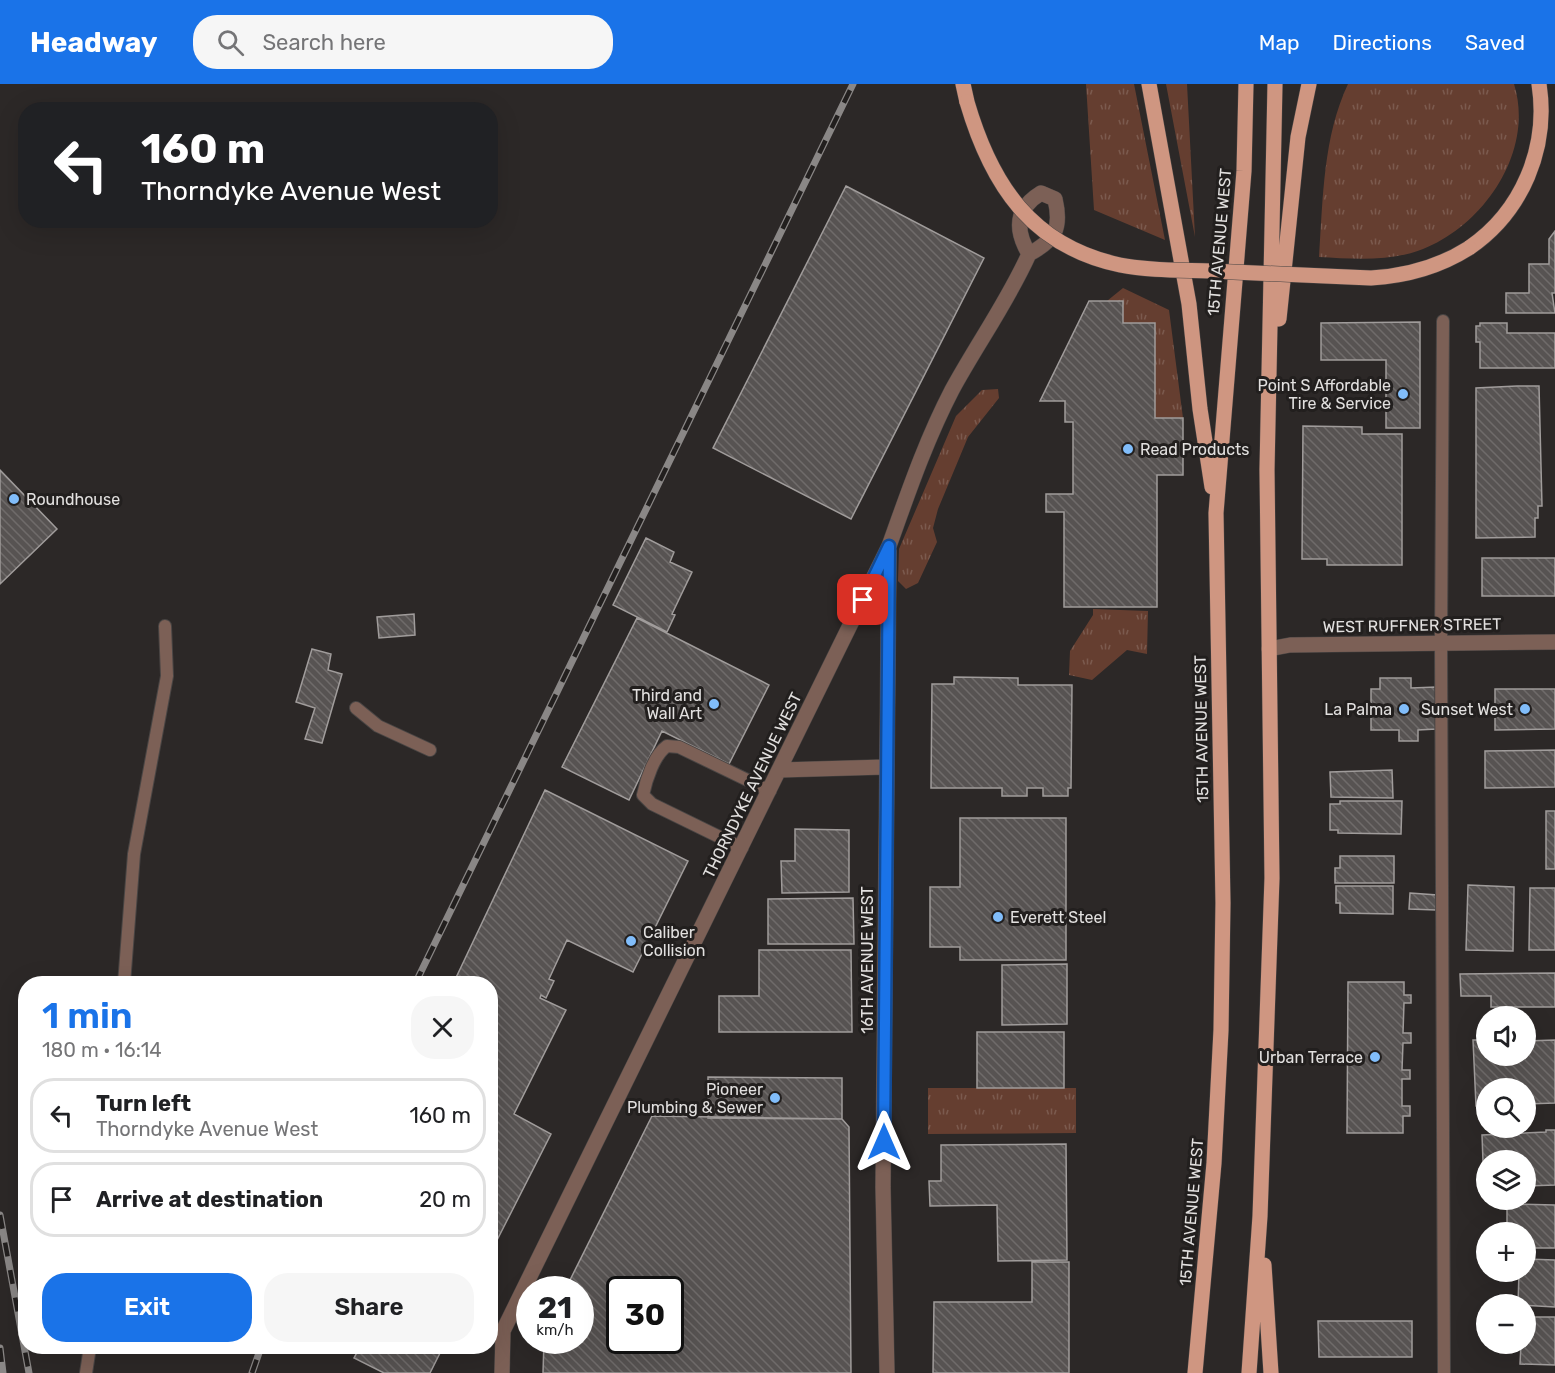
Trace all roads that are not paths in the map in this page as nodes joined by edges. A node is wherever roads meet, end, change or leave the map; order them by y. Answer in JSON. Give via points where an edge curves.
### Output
{"nodes":[{"id":1,"x":965,"y":84,"type":"edge"},
{"id":2,"x":1149,"y":84,"type":"edge"},
{"id":3,"x":1246,"y":84,"type":"edge"},
{"id":4,"x":1275,"y":84,"type":"edge"},
{"id":5,"x":1309,"y":86,"type":"edge"},
{"id":6,"x":1539,"y":86,"type":"edge"},
{"id":7,"x":1029,"y":254,"type":"dead end"},
{"id":8,"x":1443,"y":321,"type":"dead end"},
{"id":9,"x":1269,"y":412,"type":"junction"},
{"id":10,"x":1216,"y":513,"type":"junction"},
{"id":11,"x":889,"y":546,"type":"junction"},
{"id":12,"x":165,"y":626,"type":"dead end"},
{"id":13,"x":1441,"y":642,"type":"junction"},
{"id":14,"x":1555,"y":642,"type":"edge"},
{"id":15,"x":1269,"y":649,"type":"junction"},
{"id":16,"x":356,"y":708,"type":"dead end"},
{"id":17,"x":430,"y":750,"type":"dead end"},
{"id":18,"x":885,"y":767,"type":"junction"},
{"id":19,"x":780,"y":770,"type":"junction"},
{"id":20,"x":770,"y":790,"type":"junction"},
{"id":21,"x":742,"y":848,"type":"junction"},
{"id":22,"x":125,"y":976,"type":"edge"},
{"id":23,"x":1260,"y":1216,"type":"junction"},
{"id":24,"x":89,"y":1354,"type":"edge"},
{"id":25,"x":86,"y":1373,"type":"edge"},
{"id":26,"x":502,"y":1373,"type":"edge"},
{"id":27,"x":887,"y":1373,"type":"edge"},
{"id":28,"x":1195,"y":1373,"type":"edge"},
{"id":29,"x":1249,"y":1373,"type":"edge"},
{"id":30,"x":1271,"y":1373,"type":"edge"},
{"id":31,"x":1444,"y":1373,"type":"edge"}],
"edges":[{"from":1,"to":6,"type":"main road","bridge":true,"via":[[967,102],[988,164],[1011,199],[1042,229],[1079,251],[1141,268],[1371,278],[1401,276],[1429,268],[1469,248],[1508,212],[1529,176],[1540,135]]},
{"from":2,"to":10,"type":"main road","via":[[1189,304]]},
{"from":3,"to":10,"type":"main road","name":"15TH AVENUE WEST","via":[[1244,171]]},
{"from":4,"to":9,"type":"main road"},
{"from":5,"to":9,"type":"main road","via":[[1298,136]]},
{"from":7,"to":11,"type":"street","name":"THORNDYKE AVENUE WEST","via":[[928,438]]},
{"from":8,"to":13,"type":"lane"},
{"from":9,"to":15,"type":"main road"},
{"from":10,"to":28,"type":"main road","name":"15TH AVENUE WEST","via":[[1224,903],[1221,1030],[1214,1163]]},
{"from":11,"to":18,"type":"street","name":"16TH AVENUE WEST"},
{"from":11,"to":19,"type":"street","name":"THORNDYKE AVENUE WEST"},
{"from":12,"to":22,"type":"lane","via":[[167,676],[134,854]]},
{"from":13,"to":14,"type":"street","name":"WEST RUFFNER STREET"},
{"from":13,"to":15,"type":"street","name":"WEST RUFFNER STREET","via":[[1290,645]]},
{"from":13,"to":31,"type":"lane"},
{"from":15,"to":23,"type":"main road","via":[[1272,890]]},
{"from":16,"to":17,"type":"lane","via":[[378,726]]},
{"from":18,"to":19,"type":"street"},
{"from":18,"to":27,"type":"street","name":"16TH AVENUE WEST","via":[[883,1187]]},
{"from":19,"to":20,"type":"street","name":"THORNDYKE AVENUE WEST"},
{"from":20,"to":21,"type":"street","name":"THORNDYKE AVENUE WEST"},
{"from":20,"to":21,"type":"lane","via":[[679,747],[661,750],[643,795],[652,804]]},
{"from":21,"to":26,"type":"street","name":"THORNDYKE AVENUE WEST","via":[[503,1331]]},
{"from":23,"to":29,"type":"main road"},
{"from":23,"to":30,"type":"main road"},
{"from":24,"to":25,"type":"lane"}]}
